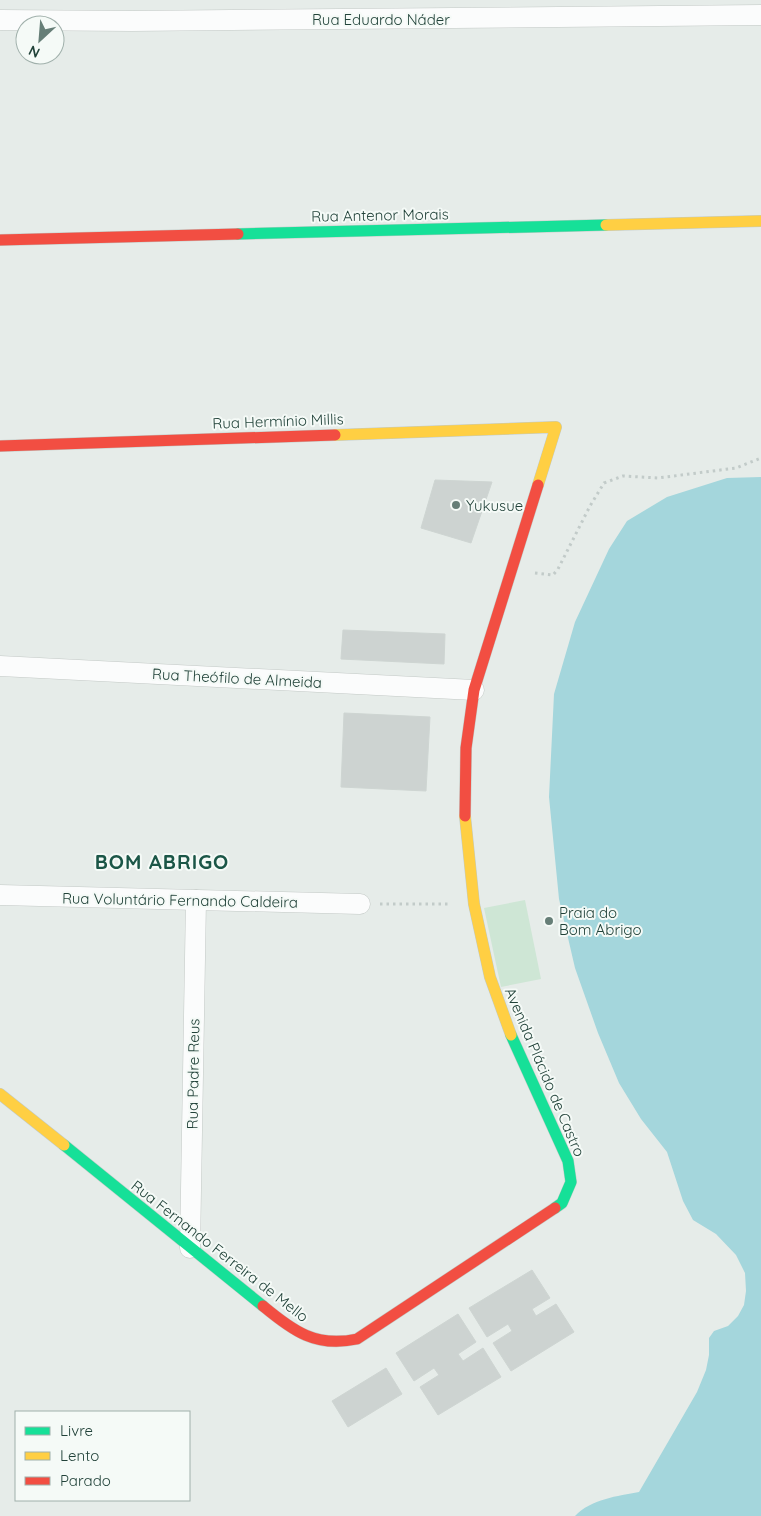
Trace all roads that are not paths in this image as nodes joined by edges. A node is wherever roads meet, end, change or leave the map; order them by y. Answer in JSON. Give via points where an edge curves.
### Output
{"nodes":[{"id":1,"x":761,"y":16,"type":"edge"},
{"id":2,"x":0,"y":20,"type":"edge"},
{"id":3,"x":761,"y":221,"type":"edge"},
{"id":4,"x":0,"y":240,"type":"edge"},
{"id":5,"x":556,"y":427,"type":"joint"},
{"id":6,"x":0,"y":446,"type":"edge"},
{"id":7,"x":0,"y":666,"type":"edge"},
{"id":8,"x":474,"y":690,"type":"junction"},
{"id":9,"x":0,"y":896,"type":"edge"},
{"id":10,"x":196,"y":900,"type":"junction"},
{"id":11,"x":360,"y":904,"type":"road end"},
{"id":12,"x":0,"y":1094,"type":"edge"},
{"id":13,"x":562,"y":1203,"type":"joint"},
{"id":14,"x":190,"y":1248,"type":"junction"}],
"edges":[{"from":1,"to":2,"type":"street","name":"Rua Eduardo Náder"},
{"from":3,"to":4,"type":"street","name":"Rua Antenor Morais"},
{"from":5,"to":6,"type":"street","name":"Rua Hermínio Millis"},
{"from":5,"to":8,"type":"street","name":"Avenida Plácido de Castro"},
{"from":7,"to":8,"type":"street","name":"Rua Theófilo de Almeida"},
{"from":8,"to":13,"type":"street","name":"Avenida Plácido de Castro","via":[[466,748],[466,813],[474,904],[490,977],[516,1047],[568,1162],[571,1182]]},
{"from":9,"to":10,"type":"street","name":"Rua Voluntário Fernando Caldeira"},
{"from":10,"to":11,"type":"street","name":"Rua Voluntário Fernando Caldeira"},
{"from":10,"to":14,"type":"street","name":"Rua Padre Reus"},
{"from":12,"to":14,"type":"street","name":"Rua Fernando Ferreira de Mello"},
{"from":13,"to":14,"type":"street","name":"Rua Fernando Ferreira de Mello","via":[[357,1339],[342,1343],[327,1343],[304,1336],[286,1325]]}]}
